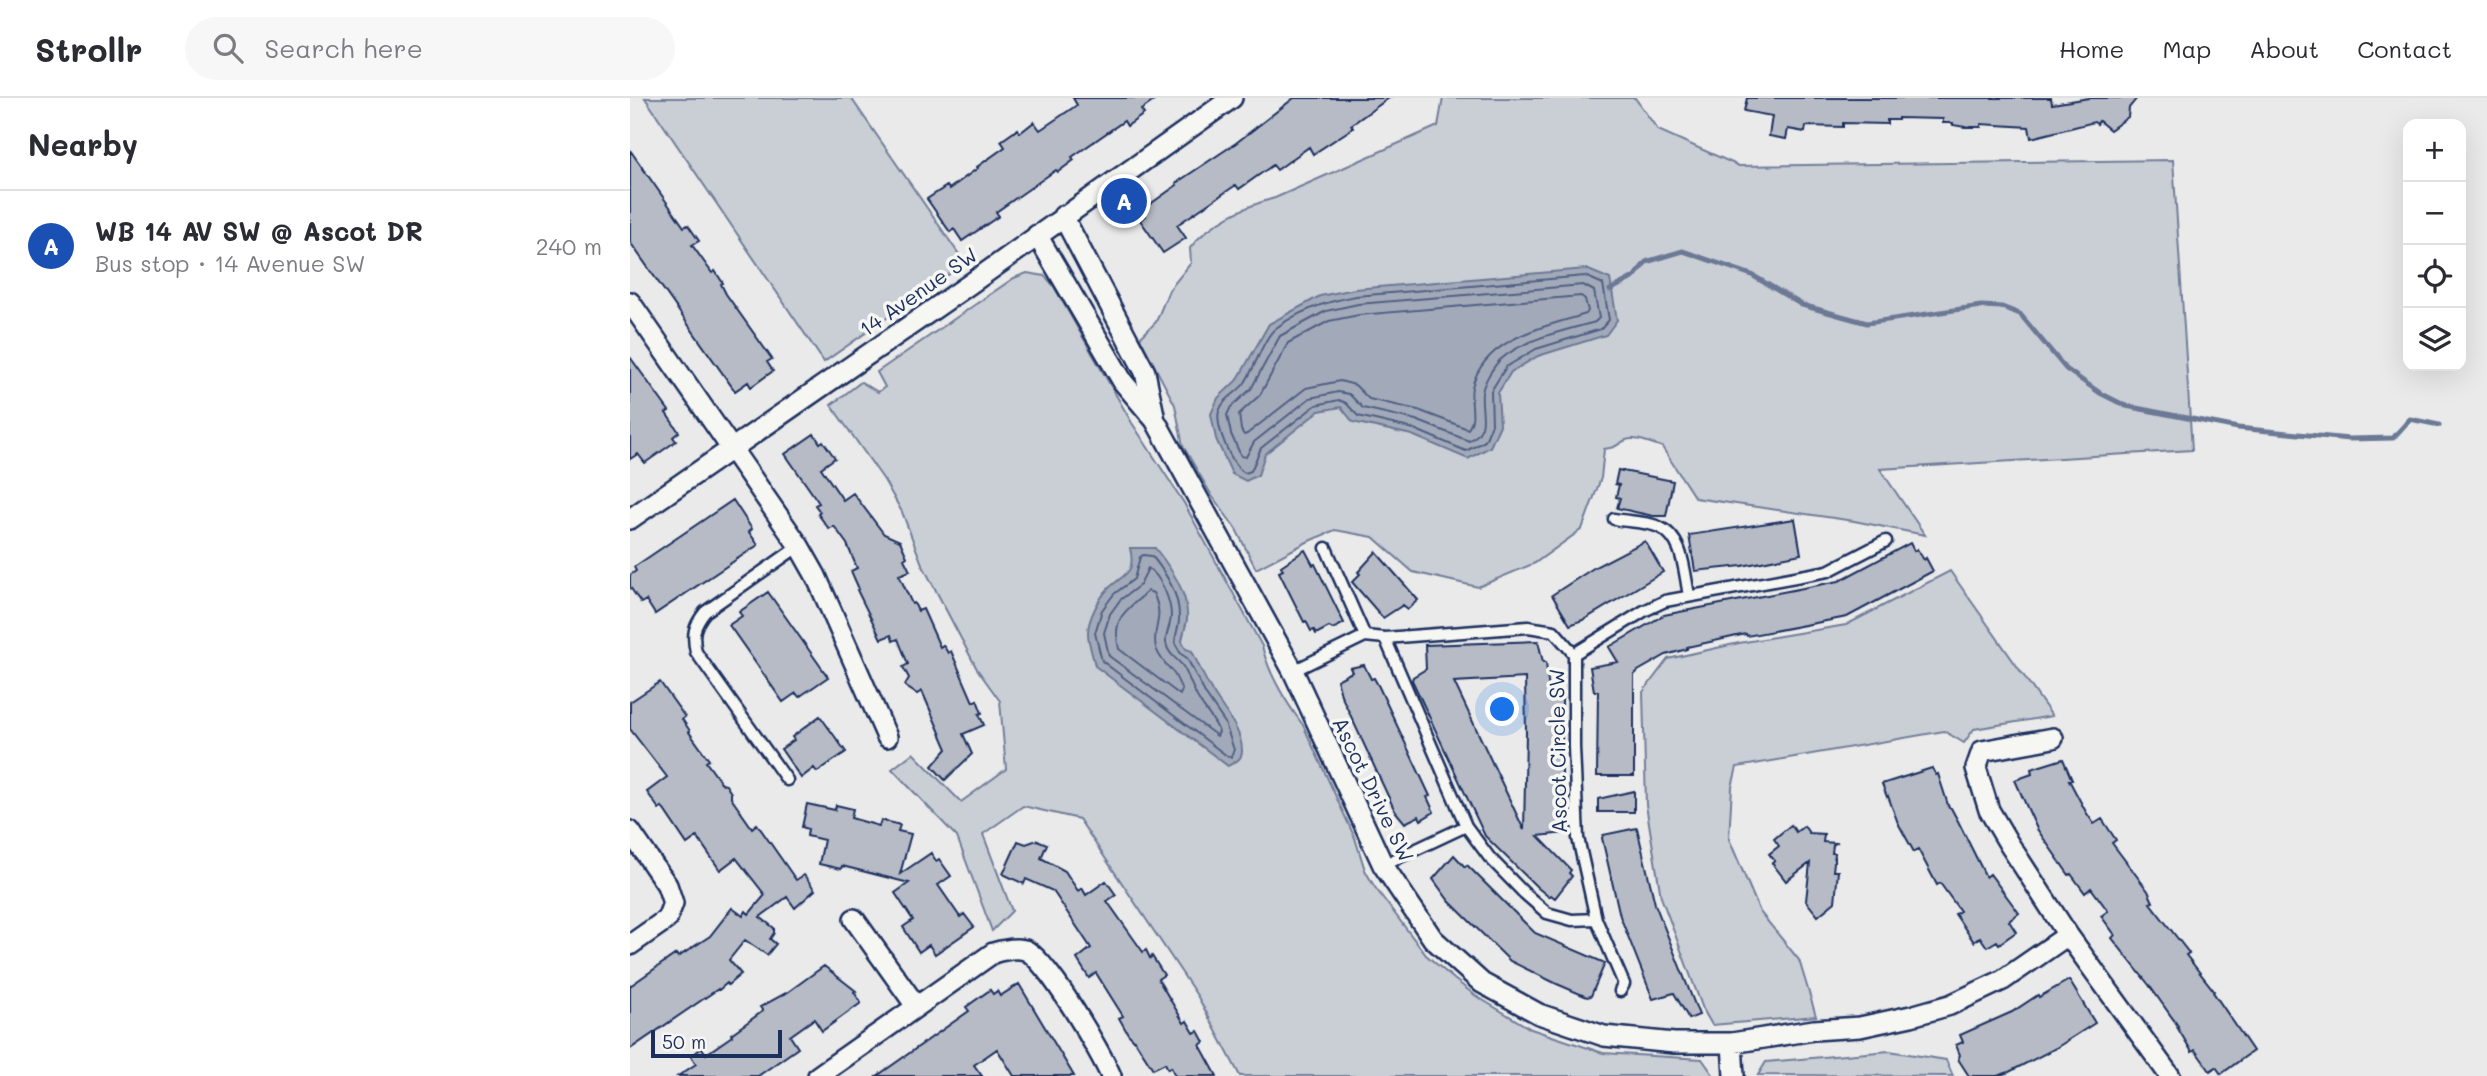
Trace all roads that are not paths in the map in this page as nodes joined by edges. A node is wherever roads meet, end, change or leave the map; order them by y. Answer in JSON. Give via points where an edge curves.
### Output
{"nodes":[{"id":1,"x":1232,"y":98,"type":"edge"},
{"id":2,"x":1063,"y":216,"type":"junction"},
{"id":3,"x":1037,"y":234,"type":"junction"},
{"id":4,"x":630,"y":302,"type":"edge"},
{"id":5,"x":1155,"y":419,"type":"junction"},
{"id":6,"x":732,"y":449,"type":"junction"},
{"id":7,"x":630,"y":519,"type":"edge"},
{"id":8,"x":1614,"y":519,"type":"dead end"},
{"id":9,"x":1886,"y":541,"type":"dead end"},
{"id":10,"x":799,"y":545,"type":"junction"},
{"id":11,"x":1326,"y":548,"type":"dead end"},
{"id":12,"x":1689,"y":596,"type":"junction"},
{"id":13,"x":1365,"y":636,"type":"junction"},
{"id":14,"x":1385,"y":638,"type":"junction"},
{"id":15,"x":1574,"y":654,"type":"junction"},
{"id":16,"x":1293,"y":671,"type":"junction"},
{"id":17,"x":887,"y":737,"type":"dead end"},
{"id":18,"x":2053,"y":738,"type":"dead end"},
{"id":19,"x":787,"y":779,"type":"dead end"},
{"id":20,"x":1466,"y":826,"type":"junction"},
{"id":21,"x":630,"y":831,"type":"edge"},
{"id":22,"x":1383,"y":865,"type":"junction"},
{"id":23,"x":854,"y":919,"type":"dead end"},
{"id":24,"x":1595,"y":919,"type":"junction"},
{"id":25,"x":2068,"y":935,"type":"junction"},
{"id":26,"x":630,"y":945,"type":"edge"},
{"id":27,"x":1620,"y":991,"type":"dead end"},
{"id":28,"x":916,"y":1006,"type":"junction"},
{"id":29,"x":1731,"y":1043,"type":"junction"},
{"id":30,"x":818,"y":1076,"type":"edge"},
{"id":31,"x":1111,"y":1076,"type":"edge"},
{"id":32,"x":1734,"y":1076,"type":"edge"},
{"id":33,"x":2170,"y":1076,"type":"edge"}],
"edges":[{"from":1,"to":2,"type":"street","name":"14 Avenue SW"},
{"from":2,"to":3,"type":"street","name":"14 Avenue SW"},
{"from":2,"to":5,"type":"street","name":"Ascot Drive SW","via":[[1145,372]]},
{"from":3,"to":5,"type":"street","name":"Ascot Drive SW","via":[[1123,382]]},
{"from":3,"to":6,"type":"street","name":"14 Avenue SW"},
{"from":4,"to":6,"type":"street"},
{"from":5,"to":16,"type":"street","name":"Ascot Drive SW"},
{"from":6,"to":7,"type":"street","name":"14 Avenue SW"},
{"from":6,"to":10,"type":"street"},
{"from":8,"to":12,"type":"lane","via":[[1657,526],[1671,534],[1679,548]]},
{"from":9,"to":12,"type":"lane","via":[[1828,571]]},
{"from":10,"to":17,"type":"street"},
{"from":10,"to":19,"type":"lane","via":[[705,612],[692,636],[696,652]]},
{"from":11,"to":13,"type":"lane"},
{"from":12,"to":15,"type":"lane","via":[[1644,611]]},
{"from":13,"to":14,"type":"lane","name":"Ascot Circle SW"},
{"from":13,"to":16,"type":"lane"},
{"from":14,"to":15,"type":"lane","name":"Ascot Circle SW","via":[[1528,627],[1554,632]]},
{"from":14,"to":20,"type":"lane"},
{"from":15,"to":24,"type":"lane","name":"Ascot Circle SW","via":[[1578,838]]},
{"from":16,"to":22,"type":"street","name":"Ascot Drive SW"},
{"from":18,"to":25,"type":"street","via":[[1982,751],[1976,768],[1989,810]]},
{"from":20,"to":22,"type":"lane"},
{"from":20,"to":24,"type":"lane","via":[[1489,857],[1547,913],[1572,920]]},
{"from":21,"to":26,"type":"street","via":[[667,885],[673,903],[667,919]]},
{"from":22,"to":29,"type":"street","name":"Ascot Drive SW","via":[[1433,939],[1482,983],[1539,1014],[1604,1037]]},
{"from":23,"to":28,"type":"street"},
{"from":24,"to":27,"type":"lane","name":"Ascot Circle SW","via":[[1624,984]]},
{"from":25,"to":29,"type":"street","name":"Ascot Drive SW","via":[[2003,980],[1950,1005],[1860,1027]]},
{"from":25,"to":33,"type":"street"},
{"from":28,"to":30,"type":"street"},
{"from":28,"to":31,"type":"street","via":[[993,953],[1026,950],[1043,966]]},
{"from":29,"to":32,"type":"street"}]}
